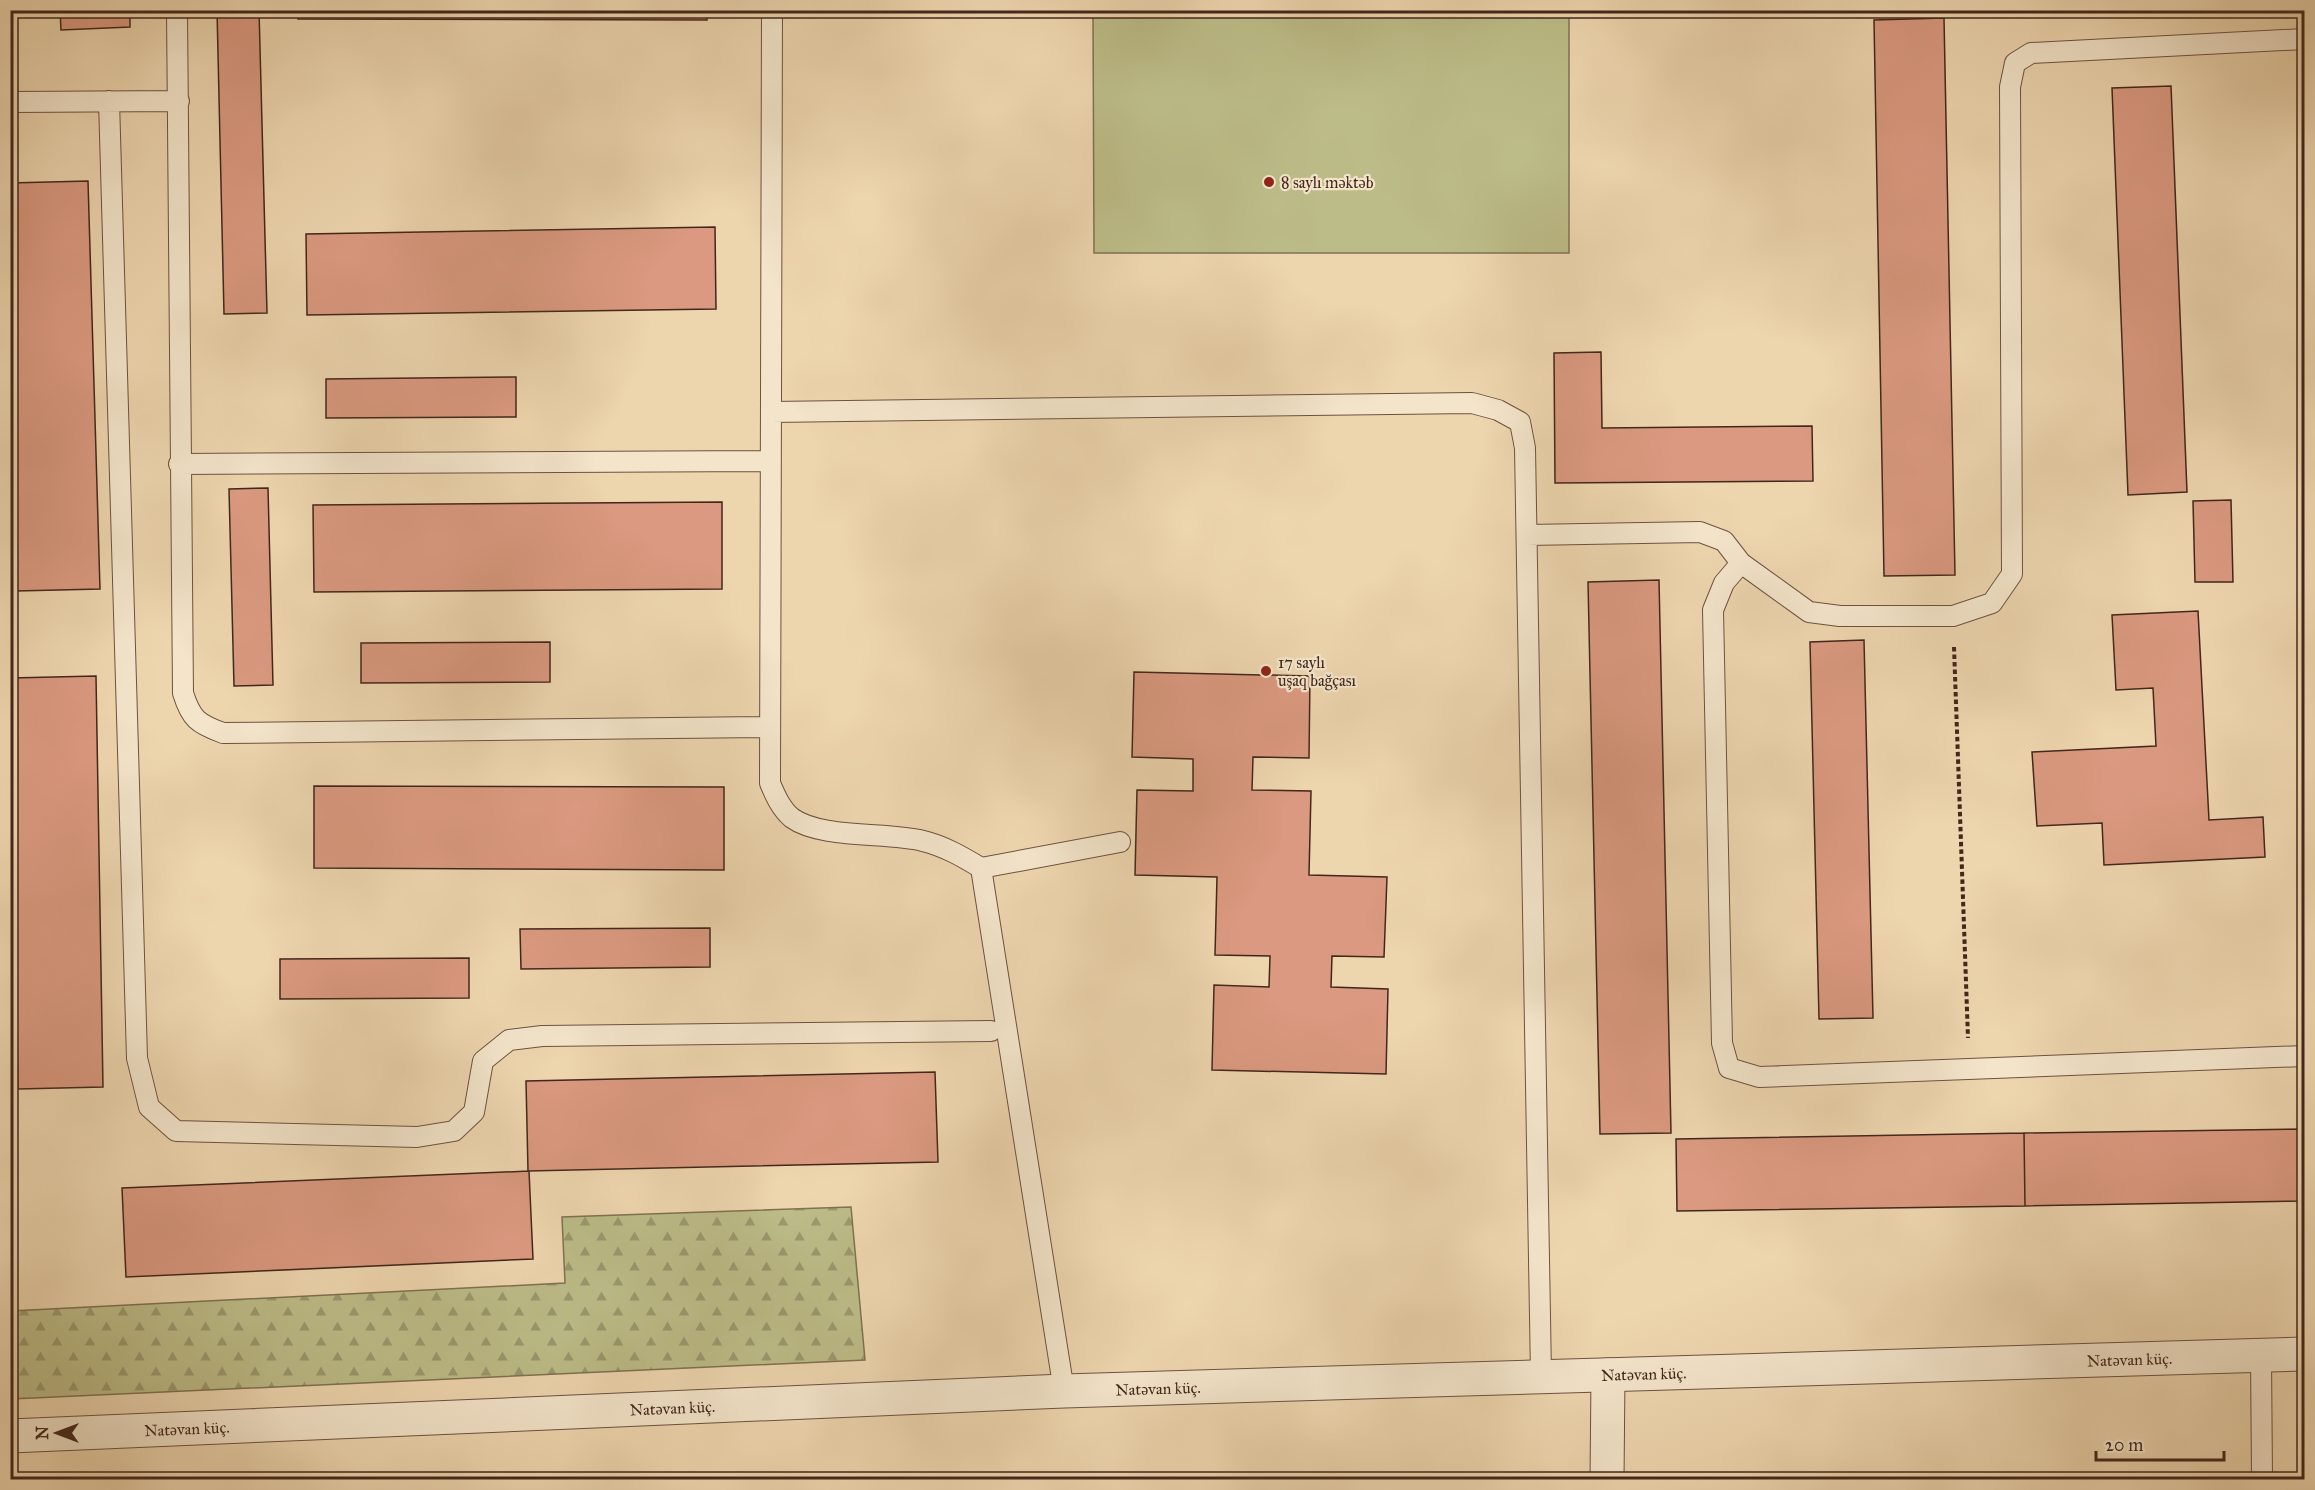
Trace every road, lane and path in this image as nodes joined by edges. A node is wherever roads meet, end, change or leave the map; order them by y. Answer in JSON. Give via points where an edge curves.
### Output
{"nodes":[{"id":1,"x":177,"y":10,"type":"edge"},
{"id":2,"x":772,"y":10,"type":"edge"},
{"id":3,"x":2304,"y":39,"type":"edge"},
{"id":4,"x":109,"y":101,"type":"junction"},
{"id":5,"x":179,"y":101,"type":"junction"},
{"id":6,"x":10,"y":102,"type":"edge"},
{"id":7,"x":771,"y":412,"type":"junction"},
{"id":8,"x":770,"y":461,"type":"junction"},
{"id":9,"x":179,"y":464,"type":"junction"},
{"id":10,"x":1527,"y":535,"type":"junction"},
{"id":11,"x":1741,"y":563,"type":"junction"},
{"id":12,"x":1953,"y":616,"type":"junction"},
{"id":13,"x":768,"y":727,"type":"junction"},
{"id":14,"x":1120,"y":842,"type":"dead end"},
{"id":15,"x":981,"y":868,"type":"junction"},
{"id":16,"x":991,"y":1030,"type":"dead end"},
{"id":17,"x":2304,"y":1056,"type":"edge"},
{"id":18,"x":1969,"y":1069,"type":"junction"},
{"id":19,"x":2304,"y":1354,"type":"edge"},
{"id":20,"x":2261,"y":1355,"type":"junction"},
{"id":21,"x":1541,"y":1375,"type":"junction"},
{"id":22,"x":1608,"y":1375,"type":"junction"},
{"id":23,"x":1064,"y":1391,"type":"junction"},
{"id":24,"x":10,"y":1436,"type":"edge"},
{"id":25,"x":1607,"y":1479,"type":"edge"},
{"id":26,"x":2262,"y":1479,"type":"edge"}],
"edges":[{"from":1,"to":5,"type":"lane"},
{"from":2,"to":7,"type":"lane"},
{"from":3,"to":12,"type":"lane","via":[[2031,53],[2015,63],[2010,87],[2012,574],[1992,603]]},
{"from":4,"to":5,"type":"lane"},
{"from":4,"to":6,"type":"lane"},
{"from":4,"to":16,"type":"lane","via":[[137,1058],[149,1107],[176,1131],[417,1137],[454,1131],[474,1112],[483,1061],[509,1040],[542,1036]]},
{"from":5,"to":9,"type":"lane"},
{"from":7,"to":8,"type":"lane"},
{"from":7,"to":10,"type":"lane","via":[[1472,403],[1498,410],[1520,422],[1525,448]]},
{"from":8,"to":9,"type":"lane"},
{"from":8,"to":13,"type":"lane"},
{"from":9,"to":13,"type":"lane","via":[[183,693],[189,713],[203,726],[223,733]]},
{"from":10,"to":11,"type":"lane","via":[[1700,532],[1724,541]]},
{"from":10,"to":21,"type":"lane"},
{"from":11,"to":12,"type":"lane","via":[[1809,612],[1840,616]]},
{"from":11,"to":18,"type":"lane","via":[[1724,583],[1713,610],[1722,1044],[1729,1068],[1759,1077]]},
{"from":12,"to":18,"type":"path"},
{"from":13,"to":15,"type":"lane","via":[[770,783],[779,803],[792,818],[810,826],[923,840]]},
{"from":14,"to":15,"type":"lane"},
{"from":15,"to":23,"type":"lane"},
{"from":17,"to":18,"type":"lane"},
{"from":19,"to":20,"type":"street","name":"Natəvan küç."},
{"from":20,"to":22,"type":"street","name":"Natəvan küç."},
{"from":20,"to":26,"type":"lane"},
{"from":21,"to":22,"type":"street","name":"Natəvan küç."},
{"from":21,"to":23,"type":"street","name":"Natəvan küç."},
{"from":22,"to":25,"type":"street"},
{"from":23,"to":24,"type":"street","name":"Natəvan küç."}]}
